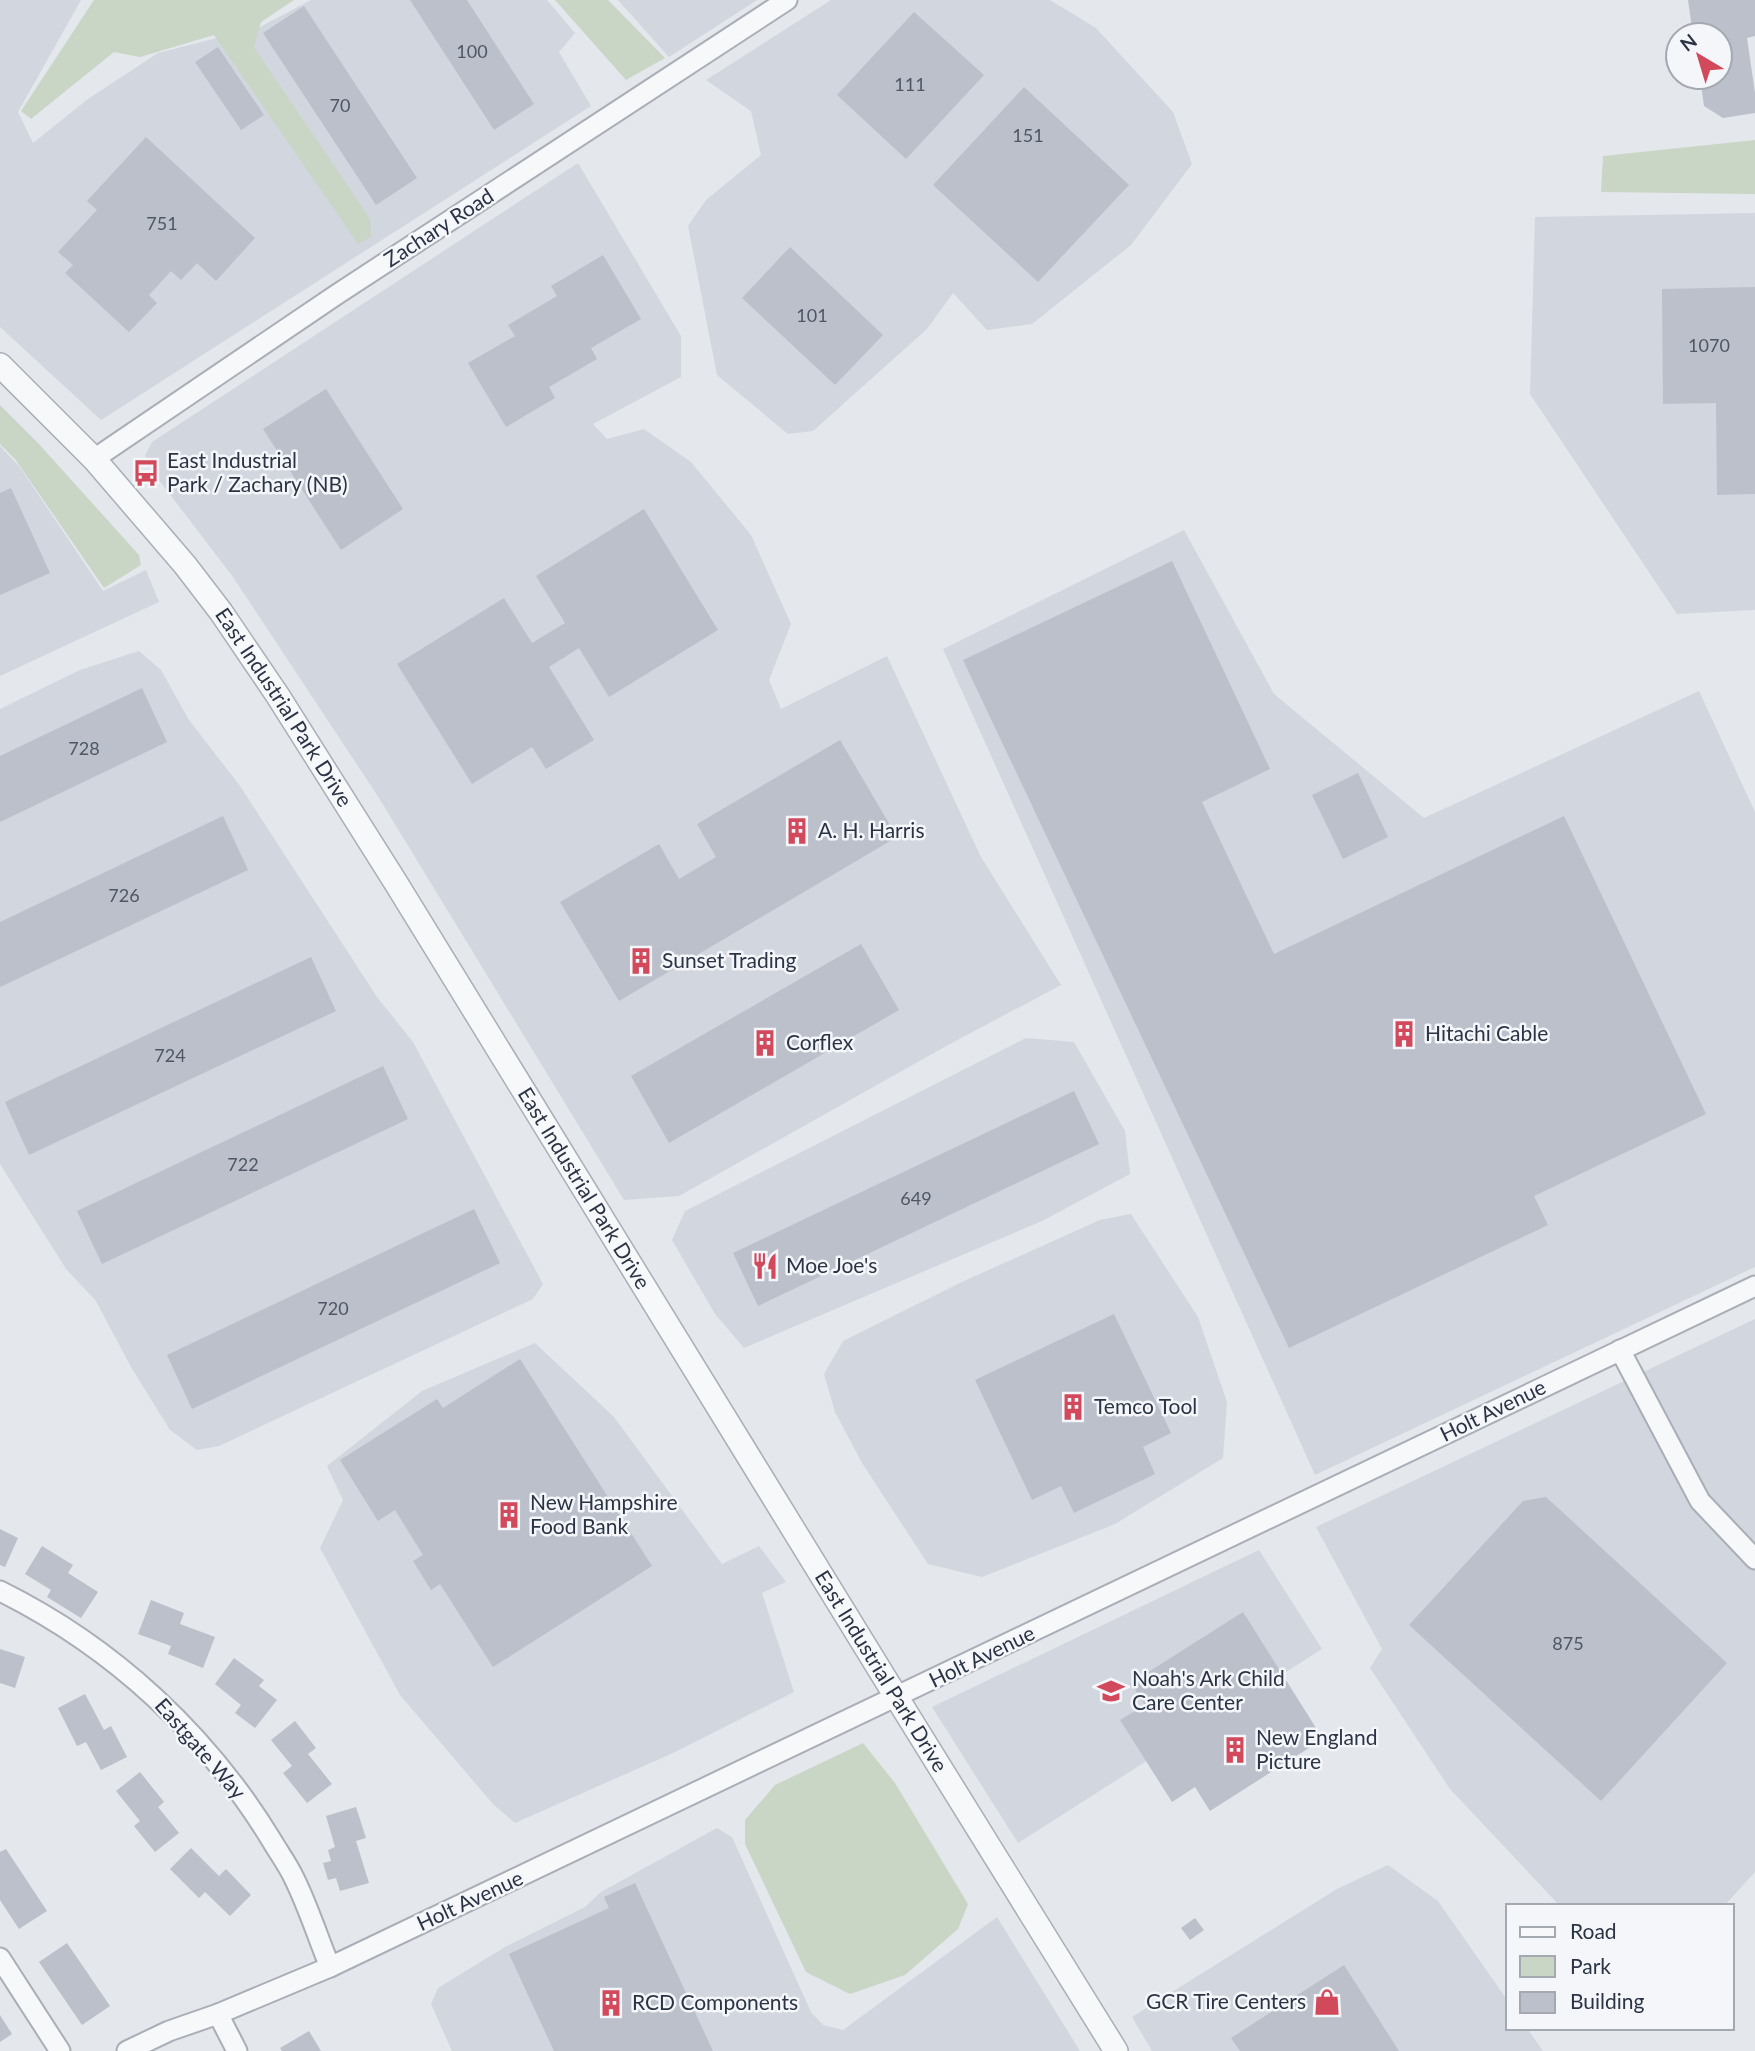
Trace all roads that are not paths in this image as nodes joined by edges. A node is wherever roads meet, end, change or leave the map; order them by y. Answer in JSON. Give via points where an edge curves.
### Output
{"nodes":[{"id":1,"x":787,"y":0,"type":"edge"},
{"id":2,"x":0,"y":365,"type":"edge"},
{"id":3,"x":93,"y":458,"type":"junction"},
{"id":4,"x":1755,"y":1286,"type":"edge"},
{"id":5,"x":1620,"y":1350,"type":"junction"},
{"id":6,"x":1755,"y":1559,"type":"edge"},
{"id":7,"x":0,"y":1591,"type":"edge"},
{"id":8,"x":897,"y":1698,"type":"junction"},
{"id":9,"x":0,"y":1958,"type":"edge"},
{"id":10,"x":330,"y":1967,"type":"junction"},
{"id":11,"x":218,"y":2014,"type":"junction"},
{"id":12,"x":60,"y":2051,"type":"edge"},
{"id":13,"x":127,"y":2051,"type":"edge"},
{"id":14,"x":237,"y":2051,"type":"edge"},
{"id":15,"x":1116,"y":2051,"type":"edge"}],
"edges":[{"from":1,"to":3,"type":"street","name":"Zachary Road"},
{"from":2,"to":3,"type":"street","name":"East Industrial Park Drive"},
{"from":3,"to":8,"type":"street","name":"East Industrial Park Drive","via":[[185,565],[278,696]]},
{"from":4,"to":5,"type":"street","name":"Holt Avenue"},
{"from":5,"to":6,"type":"street","via":[[1700,1501]]},
{"from":5,"to":8,"type":"street","name":"Holt Avenue"},
{"from":7,"to":10,"type":"street","name":"Eastgate Way","via":[[91,1645],[148,1690],[192,1733],[228,1775],[294,1878]]},
{"from":8,"to":10,"type":"street","name":"Holt Avenue"},
{"from":8,"to":15,"type":"street","name":"East Industrial Park Drive"},
{"from":9,"to":12,"type":"street"},
{"from":10,"to":11,"type":"street","name":"Holt Avenue"},
{"from":11,"to":13,"type":"street","name":"Holt Avenue"},
{"from":11,"to":14,"type":"street"}]}
